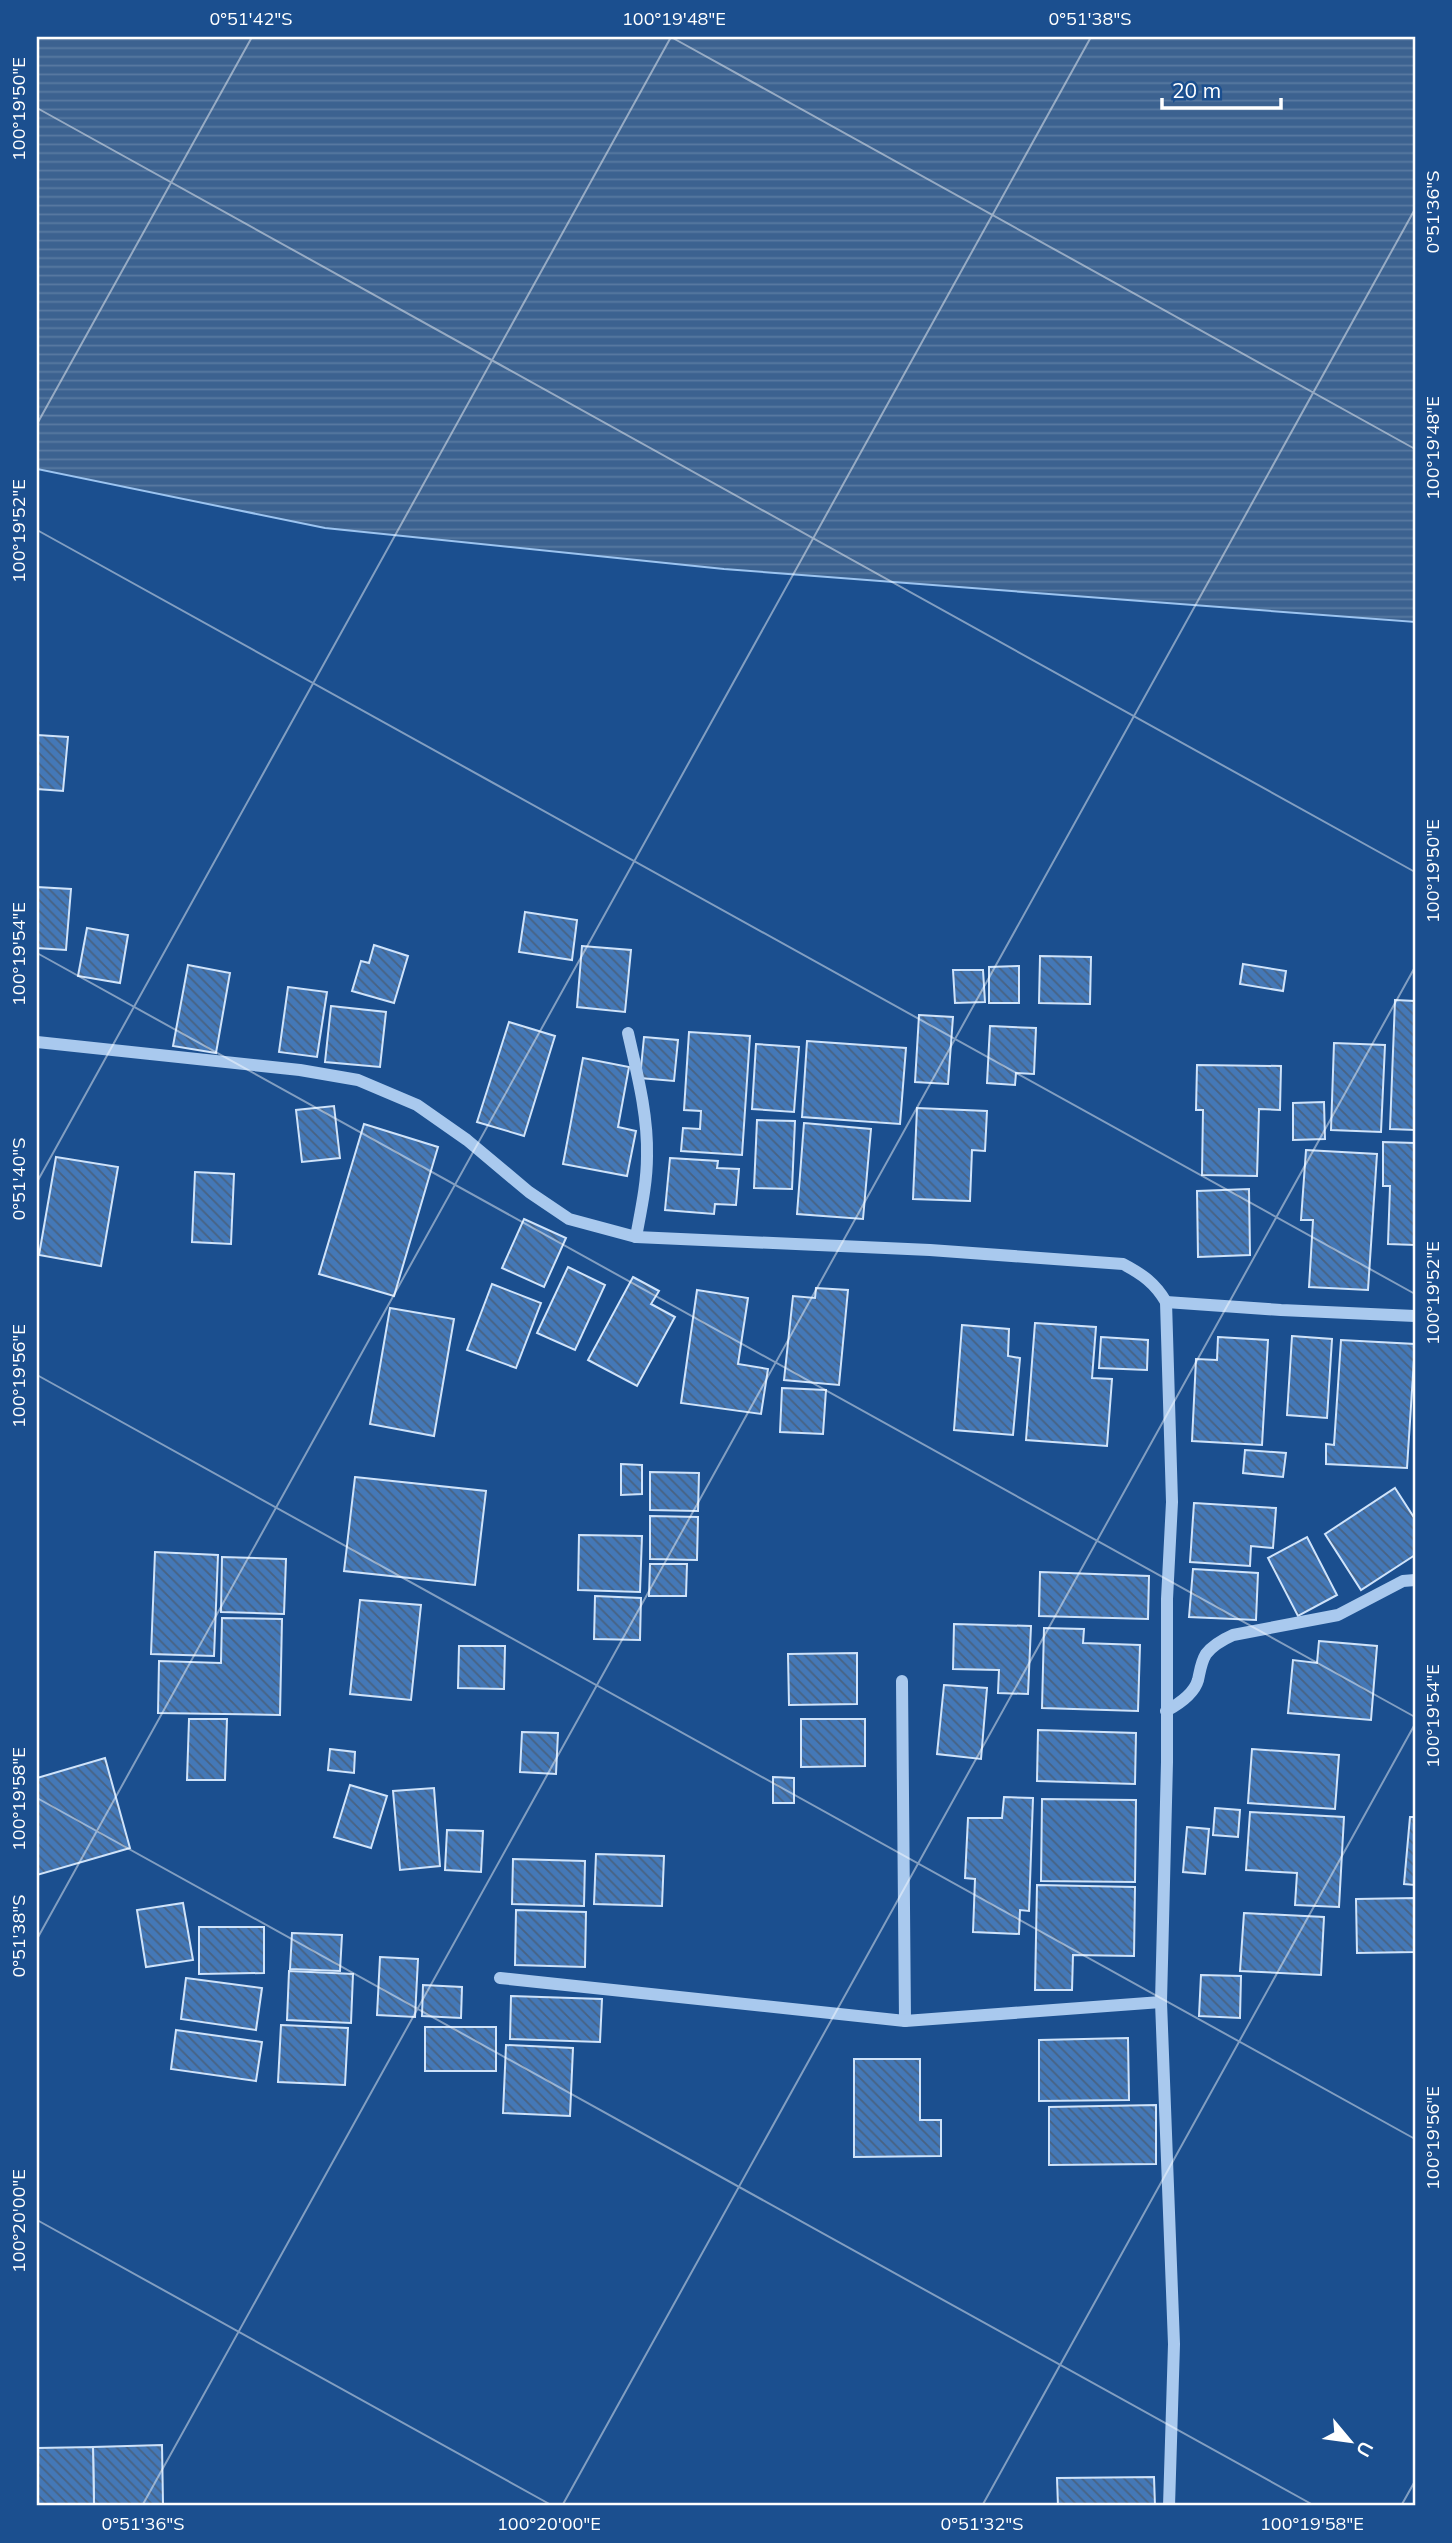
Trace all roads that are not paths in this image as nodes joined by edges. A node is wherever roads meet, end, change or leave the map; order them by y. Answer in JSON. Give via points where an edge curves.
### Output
{"nodes":[{"id":1,"x":628,"y":1033,"type":"dead end"},
{"id":2,"x":37,"y":1042,"type":"edge"},
{"id":3,"x":636,"y":1237,"type":"junction"},
{"id":4,"x":1166,"y":1302,"type":"junction"},
{"id":5,"x":1415,"y":1316,"type":"edge"},
{"id":6,"x":1415,"y":1580,"type":"edge"},
{"id":7,"x":902,"y":1681,"type":"dead end"},
{"id":8,"x":1166,"y":1711,"type":"junction"},
{"id":9,"x":500,"y":1978,"type":"dead end"},
{"id":10,"x":1161,"y":2002,"type":"junction"},
{"id":11,"x":905,"y":2021,"type":"junction"},
{"id":12,"x":1170,"y":2506,"type":"edge"}],
"edges":[{"from":1,"to":3,"type":"street","via":[[647,1154]]},
{"from":2,"to":3,"type":"street","via":[[358,1080],[417,1105],[569,1219]]},
{"from":3,"to":4,"type":"street","via":[[1123,1264],[1157,1286]]},
{"from":4,"to":5,"type":"street"},
{"from":4,"to":8,"type":"street","via":[[1172,1502]]},
{"from":6,"to":8,"type":"street","via":[[1403,1581],[1338,1615],[1233,1634],[1207,1653],[1197,1684]]},
{"from":7,"to":11,"type":"street"},
{"from":8,"to":10,"type":"street"},
{"from":9,"to":11,"type":"street"},
{"from":10,"to":11,"type":"street"},
{"from":10,"to":12,"type":"street","via":[[1174,2344]]}]}
